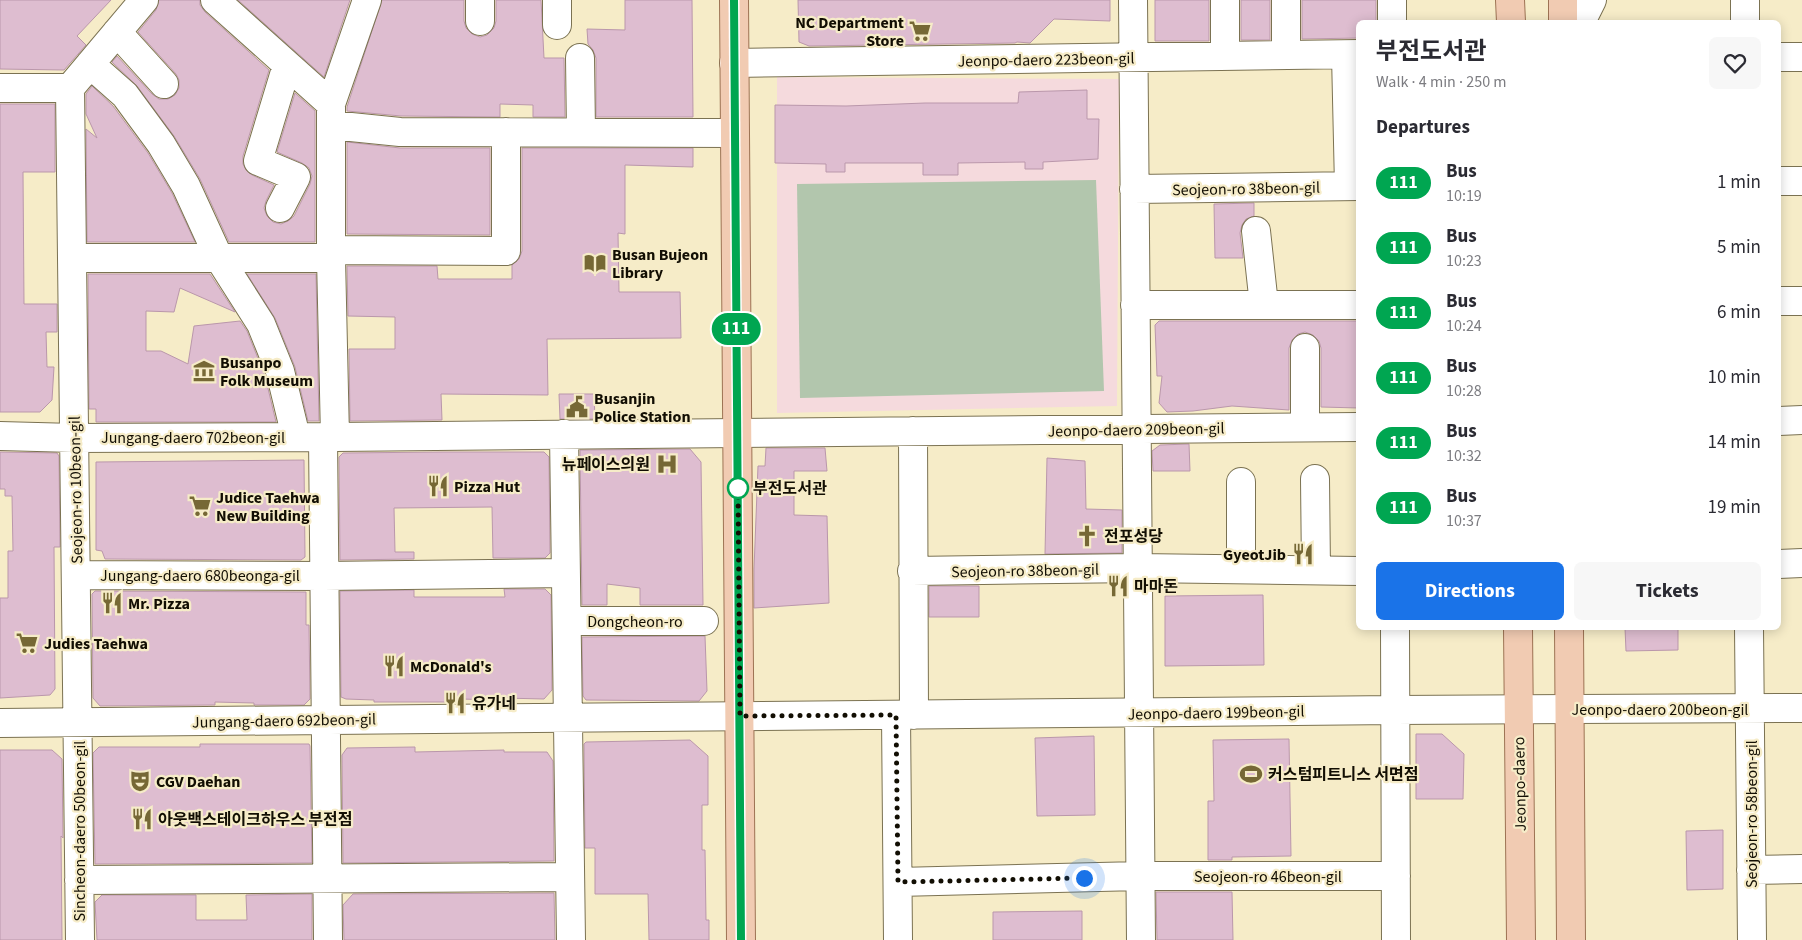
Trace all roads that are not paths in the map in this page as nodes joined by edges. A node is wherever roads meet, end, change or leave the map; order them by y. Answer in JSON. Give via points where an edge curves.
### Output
{"nodes":[{"id":1,"x":144,"y":0,"type":"edge"},
{"id":2,"x":215,"y":0,"type":"edge"},
{"id":3,"x":367,"y":0,"type":"edge"},
{"id":4,"x":734,"y":0,"type":"edge"},
{"id":5,"x":1133,"y":0,"type":"edge"},
{"id":6,"x":1224,"y":0,"type":"edge"},
{"id":7,"x":1286,"y":0,"type":"edge"},
{"id":8,"x":1392,"y":0,"type":"edge"},
{"id":9,"x":1510,"y":0,"type":"edge"},
{"id":10,"x":1563,"y":0,"type":"edge"},
{"id":11,"x":1592,"y":0,"type":"edge"},
{"id":12,"x":1745,"y":0,"type":"edge"},
{"id":13,"x":1392,"y":20,"type":"edge"},
{"id":14,"x":1511,"y":20,"type":"edge"},
{"id":15,"x":1563,"y":20,"type":"edge"},
{"id":16,"x":1582,"y":20,"type":"edge"},
{"id":17,"x":1745,"y":20,"type":"edge"},
{"id":18,"x":117,"y":32,"type":"junction"},
{"id":19,"x":1353,"y":54,"type":"edge"},
{"id":20,"x":1225,"y":56,"type":"junction"},
{"id":21,"x":1286,"y":56,"type":"junction"},
{"id":22,"x":1781,"y":57,"type":"edge"},
{"id":23,"x":1802,"y":57,"type":"edge"},
{"id":24,"x":580,"y":58,"type":"dead end"},
{"id":25,"x":1133,"y":58,"type":"junction"},
{"id":26,"x":734,"y":63,"type":"junction"},
{"id":27,"x":90,"y":64,"type":"junction"},
{"id":28,"x":287,"y":65,"type":"junction"},
{"id":29,"x":164,"y":84,"type":"dead end"},
{"id":30,"x":0,"y":88,"type":"edge"},
{"id":31,"x":70,"y":88,"type":"junction"},
{"id":32,"x":331,"y":114,"type":"junction"},
{"id":33,"x":506,"y":132,"type":"junction"},
{"id":34,"x":581,"y":132,"type":"junction"},
{"id":35,"x":734,"y":133,"type":"junction"},
{"id":36,"x":1781,"y":181,"type":"edge"},
{"id":37,"x":1802,"y":181,"type":"edge"},
{"id":38,"x":1354,"y":186,"type":"edge"},
{"id":39,"x":1134,"y":189,"type":"junction"},
{"id":40,"x":280,"y":208,"type":"dead end"},
{"id":41,"x":1256,"y":231,"type":"dead end"},
{"id":42,"x":331,"y":254,"type":"junction"},
{"id":43,"x":72,"y":258,"type":"junction"},
{"id":44,"x":219,"y":258,"type":"junction"},
{"id":45,"x":1781,"y":301,"type":"edge"},
{"id":46,"x":1802,"y":301,"type":"edge"},
{"id":47,"x":1135,"y":305,"type":"junction"},
{"id":48,"x":1264,"y":305,"type":"junction"},
{"id":49,"x":1356,"y":305,"type":"edge"},
{"id":50,"x":1305,"y":348,"type":"dead end"},
{"id":51,"x":1802,"y":420,"type":"edge"},
{"id":52,"x":1781,"y":421,"type":"edge"},
{"id":53,"x":1305,"y":427,"type":"junction"},
{"id":54,"x":1356,"y":427,"type":"edge"},
{"id":55,"x":1136,"y":429,"type":"junction"},
{"id":56,"x":913,"y":431,"type":"junction"},
{"id":57,"x":737,"y":433,"type":"junction"},
{"id":58,"x":564,"y":434,"type":"junction"},
{"id":59,"x":0,"y":436,"type":"edge"},
{"id":60,"x":318,"y":437,"type":"junction"},
{"id":61,"x":74,"y":438,"type":"junction"},
{"id":62,"x":1315,"y":480,"type":"dead end"},
{"id":63,"x":1241,"y":482,"type":"dead end"},
{"id":64,"x":1802,"y":563,"type":"edge"},
{"id":65,"x":1781,"y":564,"type":"edge"},
{"id":66,"x":1138,"y":568,"type":"junction"},
{"id":67,"x":1241,"y":569,"type":"junction"},
{"id":68,"x":1316,"y":570,"type":"junction"},
{"id":69,"x":912,"y":571,"type":"junction"},
{"id":70,"x":1356,"y":571,"type":"edge"},
{"id":71,"x":566,"y":573,"type":"junction"},
{"id":72,"x":76,"y":575,"type":"junction"},
{"id":73,"x":324,"y":576,"type":"junction"},
{"id":74,"x":566,"y":621,"type":"junction"},
{"id":75,"x":704,"y":621,"type":"dead end"},
{"id":76,"x":1395,"y":630,"type":"edge"},
{"id":77,"x":1518,"y":630,"type":"edge"},
{"id":78,"x":1569,"y":630,"type":"edge"},
{"id":79,"x":1749,"y":630,"type":"edge"},
{"id":80,"x":1750,"y":708,"type":"junction"},
{"id":81,"x":1802,"y":708,"type":"edge"},
{"id":82,"x":1518,"y":709,"type":"junction"},
{"id":83,"x":1570,"y":709,"type":"junction"},
{"id":84,"x":1395,"y":710,"type":"junction"},
{"id":85,"x":1139,"y":712,"type":"junction"},
{"id":86,"x":905,"y":715,"type":"junction"},
{"id":87,"x":740,"y":716,"type":"junction"},
{"id":88,"x":569,"y":718,"type":"junction"},
{"id":89,"x":326,"y":720,"type":"junction"},
{"id":90,"x":78,"y":722,"type":"junction"},
{"id":91,"x":0,"y":723,"type":"edge"},
{"id":92,"x":1802,"y":869,"type":"edge"},
{"id":93,"x":1751,"y":870,"type":"junction"},
{"id":94,"x":1140,"y":876,"type":"junction"},
{"id":95,"x":1396,"y":876,"type":"junction"},
{"id":96,"x":570,"y":877,"type":"junction"},
{"id":97,"x":327,"y":879,"type":"junction"},
{"id":98,"x":80,"y":880,"type":"junction"},
{"id":99,"x":898,"y":882,"type":"junction"},
{"id":100,"x":80,"y":940,"type":"edge"},
{"id":101,"x":328,"y":940,"type":"edge"},
{"id":102,"x":571,"y":940,"type":"edge"},
{"id":103,"x":741,"y":940,"type":"edge"},
{"id":104,"x":898,"y":940,"type":"edge"},
{"id":105,"x":1141,"y":940,"type":"edge"},
{"id":106,"x":1396,"y":940,"type":"edge"},
{"id":107,"x":1521,"y":940,"type":"edge"},
{"id":108,"x":1572,"y":940,"type":"edge"},
{"id":109,"x":1752,"y":940,"type":"edge"}],
"edges":[{"from":1,"to":18,"type":"street"},
{"from":2,"to":28,"type":"street"},
{"from":3,"to":32,"type":"street","name":"Jungang-daero 680beonga-gil"},
{"from":4,"to":26,"type":"main road"},
{"from":5,"to":25,"type":"street"},
{"from":6,"to":20,"type":"street"},
{"from":7,"to":21,"type":"street"},
{"from":8,"to":13,"type":"street"},
{"from":9,"to":14,"type":"main road"},
{"from":10,"to":15,"type":"main road"},
{"from":11,"to":16,"type":"street"},
{"from":12,"to":17,"type":"street"},
{"from":18,"to":27,"type":"street"},
{"from":18,"to":29,"type":"street"},
{"from":19,"to":21,"type":"street","name":"Jeonpo-daero 223beon-gil"},
{"from":19,"to":38,"type":"street"},
{"from":20,"to":21,"type":"street","name":"Jeonpo-daero 223beon-gil"},
{"from":20,"to":25,"type":"street","name":"Jeonpo-daero 223beon-gil"},
{"from":22,"to":23,"type":"street"},
{"from":24,"to":34,"type":"street"},
{"from":25,"to":26,"type":"street","name":"Jeonpo-daero 223beon-gil"},
{"from":25,"to":39,"type":"street"},
{"from":26,"to":35,"type":"main road"},
{"from":27,"to":31,"type":"street"},
{"from":27,"to":44,"type":"street","via":[[125,95],[161,144],[186,186]]},
{"from":28,"to":32,"type":"street"},
{"from":28,"to":40,"type":"street","via":[[258,161],[296,177]]},
{"from":30,"to":31,"type":"street"},
{"from":31,"to":43,"type":"street","name":"Seojeon-ro 10beon-gil"},
{"from":32,"to":33,"type":"street","via":[[400,132]]},
{"from":32,"to":42,"type":"street","name":"Jungang-daero 680beonga-gil"},
{"from":33,"to":34,"type":"street"},
{"from":33,"to":42,"type":"street","via":[[506,251]]},
{"from":34,"to":35,"type":"street"},
{"from":35,"to":57,"type":"main road"},
{"from":36,"to":37,"type":"street"},
{"from":38,"to":39,"type":"street","name":"Seojeon-ro 38beon-gil"},
{"from":39,"to":47,"type":"street"},
{"from":41,"to":48,"type":"street"},
{"from":42,"to":44,"type":"street"},
{"from":42,"to":60,"type":"street","name":"Jungang-daero 680beonga-gil"},
{"from":43,"to":44,"type":"street"},
{"from":43,"to":61,"type":"street","name":"Seojeon-ro 10beon-gil"},
{"from":44,"to":60,"type":"street","name":"Jungang-daero 702beon-gil","via":[[262,324],[280,371]]},
{"from":45,"to":46,"type":"street"},
{"from":47,"to":48,"type":"street"},
{"from":47,"to":55,"type":"street"},
{"from":48,"to":49,"type":"street"},
{"from":50,"to":53,"type":"street"},
{"from":51,"to":52,"type":"street"},
{"from":53,"to":54,"type":"street","name":"Jeonpo-daero 209beon-gil"},
{"from":53,"to":55,"type":"street","name":"Jeonpo-daero 209beon-gil"},
{"from":55,"to":56,"type":"street","name":"Jeonpo-daero 209beon-gil"},
{"from":55,"to":66,"type":"street"},
{"from":56,"to":57,"type":"street","name":"Jeonpo-daero 209beon-gil"},
{"from":56,"to":69,"type":"street"},
{"from":57,"to":58,"type":"street","name":"Jungang-daero 702beon-gil"},
{"from":57,"to":87,"type":"main road"},
{"from":58,"to":60,"type":"street","name":"Jungang-daero 702beon-gil"},
{"from":58,"to":71,"type":"street"},
{"from":59,"to":61,"type":"street","name":"Jungang-daero 702beon-gil"},
{"from":60,"to":61,"type":"street","name":"Jungang-daero 702beon-gil"},
{"from":60,"to":73,"type":"street","name":"Jungang-daero 680beonga-gil"},
{"from":61,"to":72,"type":"street","name":"Seojeon-ro 10beon-gil"},
{"from":62,"to":68,"type":"street"},
{"from":63,"to":67,"type":"street"},
{"from":64,"to":65,"type":"street"},
{"from":66,"to":67,"type":"street"},
{"from":66,"to":69,"type":"street","name":"Seojeon-ro 38beon-gil"},
{"from":66,"to":85,"type":"street"},
{"from":67,"to":68,"type":"street"},
{"from":68,"to":70,"type":"street"},
{"from":69,"to":86,"type":"street"},
{"from":71,"to":73,"type":"street"},
{"from":71,"to":74,"type":"street"},
{"from":72,"to":73,"type":"street","name":"Jungang-daero 680beonga-gil"},
{"from":72,"to":90,"type":"street","name":"Seojeon-ro 10beon-gil"},
{"from":73,"to":89,"type":"street","name":"Jungang-daero 680beonga-gil"},
{"from":74,"to":75,"type":"street","name":"Dongcheon-ro"},
{"from":74,"to":88,"type":"street"},
{"from":76,"to":84,"type":"street"},
{"from":77,"to":82,"type":"main road","name":"Jeonpo-daero"},
{"from":78,"to":83,"type":"main road"},
{"from":79,"to":80,"type":"street","name":"Seojeon-ro 58beon-gil"},
{"from":80,"to":81,"type":"street","name":"Jeonpo-daero 200beon-gil"},
{"from":80,"to":83,"type":"street","name":"Jeonpo-daero 200beon-gil"},
{"from":80,"to":93,"type":"street","name":"Seojeon-ro 58beon-gil"},
{"from":82,"to":83,"type":"street","name":"Jeonpo-daero 200beon-gil"},
{"from":82,"to":84,"type":"street","name":"Jeonpo-daero 199beon-gil"},
{"from":82,"to":107,"type":"main road","name":"Jeonpo-daero"},
{"from":83,"to":108,"type":"main road"},
{"from":84,"to":85,"type":"street","name":"Jeonpo-daero 199beon-gil"},
{"from":84,"to":95,"type":"street"},
{"from":85,"to":86,"type":"street","name":"Jeonpo-daero 199beon-gil"},
{"from":85,"to":94,"type":"street"},
{"from":86,"to":87,"type":"street","name":"Jeonpo-daero 199beon-gil"},
{"from":86,"to":99,"type":"street"},
{"from":87,"to":88,"type":"street","name":"Jungang-daero 692beon-gil"},
{"from":87,"to":103,"type":"main road"},
{"from":88,"to":89,"type":"street","name":"Jungang-daero 692beon-gil"},
{"from":88,"to":96,"type":"street"},
{"from":89,"to":90,"type":"street","name":"Jungang-daero 692beon-gil"},
{"from":89,"to":97,"type":"street","name":"Jungang-daero 680beonga-gil"},
{"from":90,"to":91,"type":"street","name":"Jungang-daero 692beon-gil"},
{"from":90,"to":98,"type":"street","name":"Sincheon-daero 50beon-gil"},
{"from":92,"to":93,"type":"street"},
{"from":93,"to":109,"type":"street","name":"Seojeon-ro 58beon-gil"},
{"from":94,"to":95,"type":"street","name":"Seojeon-ro 46beon-gil"},
{"from":94,"to":99,"type":"street"},
{"from":94,"to":105,"type":"street"},
{"from":95,"to":106,"type":"street"},
{"from":96,"to":97,"type":"street"},
{"from":96,"to":102,"type":"street"},
{"from":97,"to":98,"type":"street"},
{"from":97,"to":101,"type":"street","name":"Jungang-daero 680beonga-gil"},
{"from":98,"to":100,"type":"street","name":"Sincheon-daero 50beon-gil"},
{"from":99,"to":104,"type":"street"}]}
